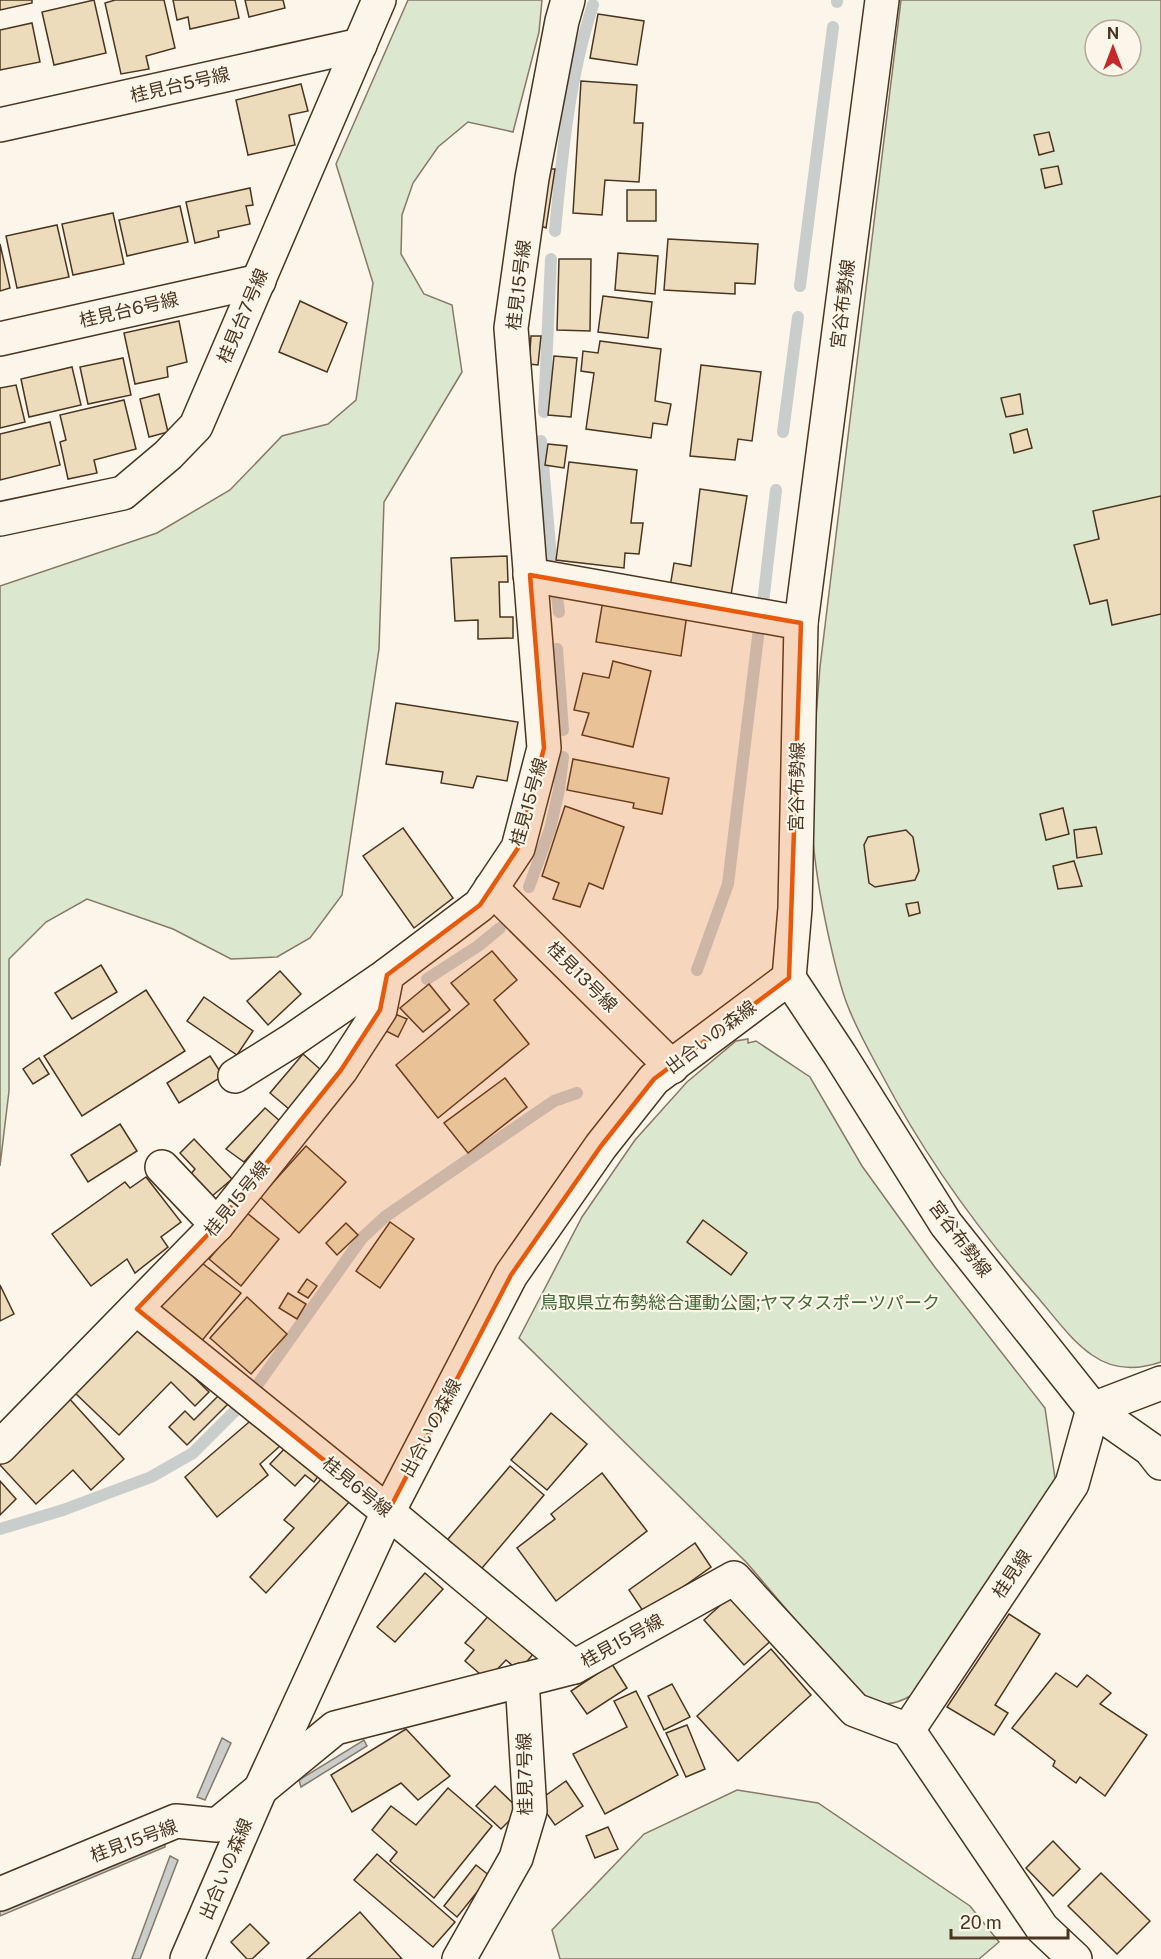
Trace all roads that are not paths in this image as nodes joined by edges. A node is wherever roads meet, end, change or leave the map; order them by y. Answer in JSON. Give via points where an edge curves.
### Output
{"nodes":[{"id":1,"x":379,"y":0,"type":"edge"},
{"id":2,"x":568,"y":0,"type":"edge"},
{"id":3,"x":882,"y":0,"type":"edge"},
{"id":4,"x":360,"y":45,"type":"junction"},
{"id":5,"x":0,"y":125,"type":"edge"},
{"id":6,"x":259,"y":281,"type":"junction"},
{"id":7,"x":0,"y":339,"type":"edge"},
{"id":8,"x":0,"y":519,"type":"edge"},
{"id":9,"x":530,"y":575,"type":"junction"},
{"id":10,"x":801,"y":623,"type":"junction"},
{"id":11,"x":491,"y":888,"type":"junction"},
{"id":12,"x":387,"y":975,"type":"junction"},
{"id":13,"x":789,"y":978,"type":"junction"},
{"id":14,"x":672,"y":1066,"type":"junction"},
{"id":15,"x":235,"y":1076,"type":"dead end"},
{"id":16,"x":162,"y":1167,"type":"dead end"},
{"id":17,"x":217,"y":1225,"type":"junction"},
{"id":18,"x":137,"y":1309,"type":"junction"},
{"id":19,"x":1161,"y":1383,"type":"edge"},
{"id":20,"x":1093,"y":1409,"type":"junction"},
{"id":21,"x":0,"y":1447,"type":"edge"},
{"id":22,"x":1161,"y":1462,"type":"edge"},
{"id":23,"x":388,"y":1512,"type":"junction"},
{"id":24,"x":574,"y":1667,"type":"junction"},
{"id":25,"x":522,"y":1680,"type":"junction"},
{"id":26,"x":908,"y":1730,"type":"junction"},
{"id":27,"x":261,"y":1788,"type":"junction"},
{"id":28,"x":0,"y":1894,"type":"edge"},
{"id":29,"x":187,"y":1959,"type":"edge"},
{"id":30,"x":459,"y":1959,"type":"edge"},
{"id":31,"x":1075,"y":1959,"type":"edge"}],
"edges":[{"from":1,"to":4,"type":"street","name":"桂見台7号線"},
{"from":2,"to":9,"type":"street","name":"桂見15号線","via":[[532,178],[512,328]]},
{"from":3,"to":10,"type":"street","name":"宮谷布勢線"},
{"from":4,"to":5,"type":"street","name":"桂見台5号線"},
{"from":4,"to":6,"type":"street","name":"桂見台7号線"},
{"from":6,"to":7,"type":"street","name":"桂見台6号線"},
{"from":6,"to":8,"type":"street","name":"桂見台7号線","via":[[196,426],[168,455],[123,493]]},
{"from":9,"to":10,"type":"street"},
{"from":9,"to":11,"type":"street","name":"桂見15号線","via":[[544,748],[518,848]]},
{"from":10,"to":13,"type":"street","name":"宮谷布勢線","via":[[795,908]]},
{"from":11,"to":12,"type":"street","name":"桂見15号線","via":[[480,906]]},
{"from":11,"to":14,"type":"street","name":"桂見13号線"},
{"from":12,"to":15,"type":"street"},
{"from":12,"to":17,"type":"street","name":"桂見15号線","via":[[380,1010],[341,1070]]},
{"from":13,"to":14,"type":"street","name":"出合いの森線"},
{"from":13,"to":20,"type":"street","name":"宮谷布勢線","via":[[946,1224]]},
{"from":14,"to":23,"type":"street","name":"出合いの森線","via":[[654,1080],[601,1146],[511,1275]]},
{"from":16,"to":17,"type":"street"},
{"from":17,"to":18,"type":"street","name":"桂見15号線"},
{"from":18,"to":21,"type":"street","name":"桂見15号線"},
{"from":18,"to":23,"type":"street","name":"桂見6号線"},
{"from":19,"to":20,"type":"street"},
{"from":20,"to":22,"type":"street","name":"宮谷布勢線","via":[[1150,1449]]},
{"from":20,"to":26,"type":"street","name":"桂見線","via":[[1072,1484]]},
{"from":23,"to":24,"type":"street","name":"桂見6号線"},
{"from":23,"to":27,"type":"street","name":"出合いの森線"},
{"from":24,"to":25,"type":"street","name":"桂見15号線"},
{"from":24,"to":26,"type":"street","name":"桂見15号線","via":[[734,1578],[855,1710]]},
{"from":25,"to":27,"type":"street","name":"桂見15号線","via":[[335,1728]]},
{"from":25,"to":30,"type":"street","name":"桂見7号線","via":[[530,1811],[516,1858]]},
{"from":26,"to":31,"type":"street","via":[[1042,1928]]},
{"from":27,"to":28,"type":"street","name":"桂見15号線","via":[[217,1825],[176,1821]]},
{"from":27,"to":29,"type":"street","name":"出合いの森線"}]}
